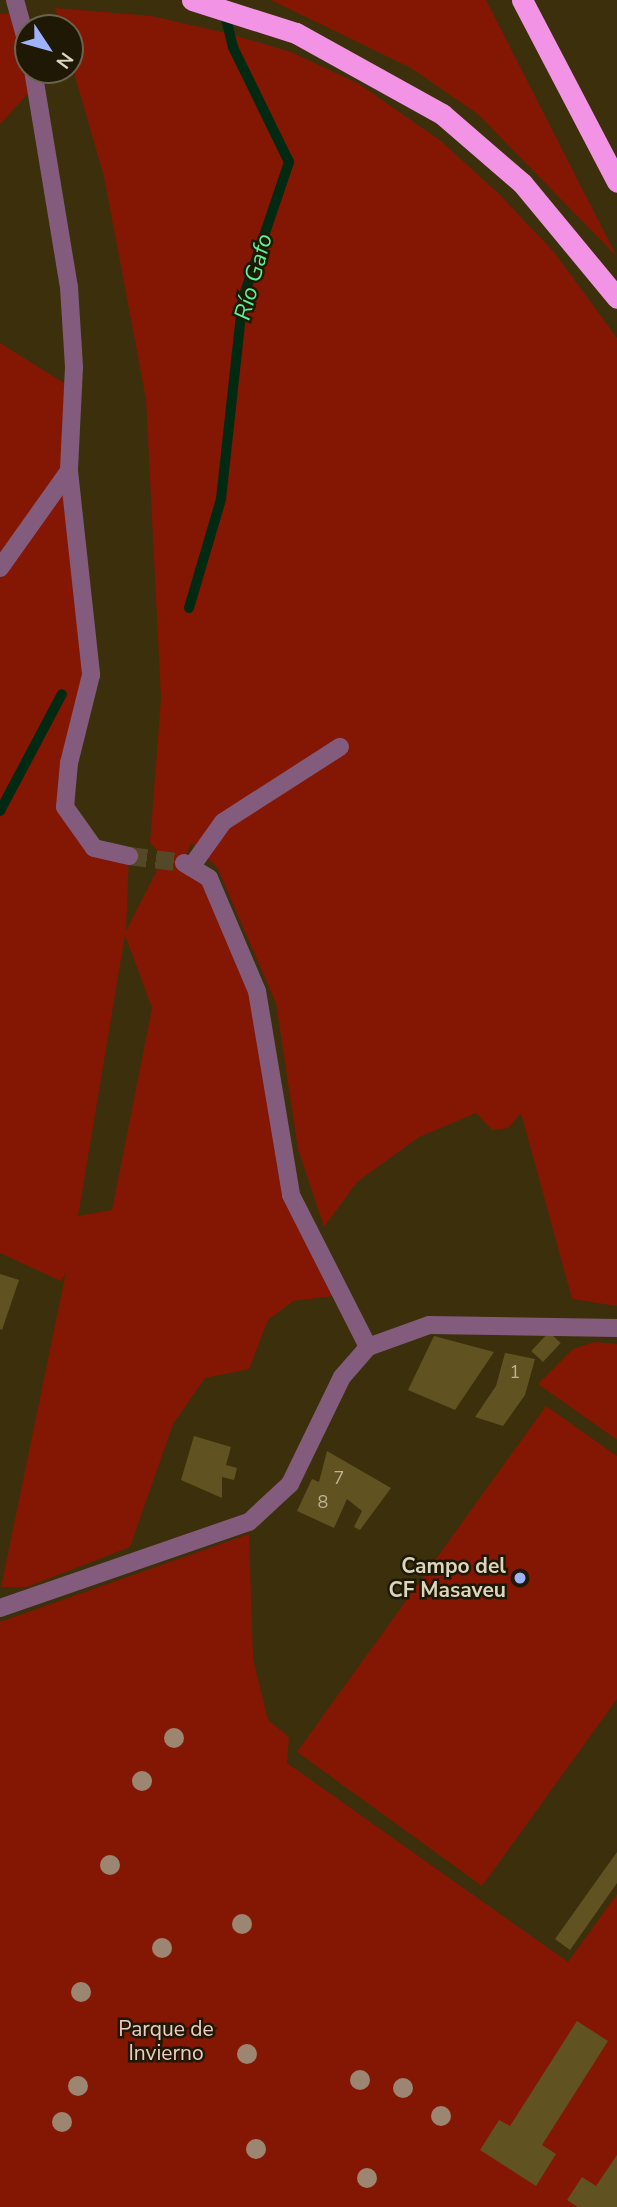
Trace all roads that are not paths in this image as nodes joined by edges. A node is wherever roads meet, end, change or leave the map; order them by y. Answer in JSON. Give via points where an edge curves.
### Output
{"nodes":[{"id":1,"x":192,"y":0,"type":"edge"},
{"id":2,"x":522,"y":0,"type":"edge"},
{"id":3,"x":35,"y":84,"type":"edge"},
{"id":4,"x":617,"y":182,"type":"edge"},
{"id":5,"x":617,"y":298,"type":"edge"},
{"id":6,"x":68,"y":471,"type":"junction"},
{"id":7,"x":0,"y":568,"type":"edge"},
{"id":8,"x":340,"y":747,"type":"dead end"},
{"id":9,"x":129,"y":856,"type":"tunnel mouth"},
{"id":10,"x":617,"y":1328,"type":"edge"},
{"id":11,"x":368,"y":1347,"type":"junction"},
{"id":12,"x":0,"y":1608,"type":"edge"}],
"edges":[{"from":1,"to":5,"type":"highway","via":[[296,33],[392,83],[489,151],[552,217]]},
{"from":2,"to":4,"type":"highway"},
{"from":3,"to":6,"type":"street","via":[[69,287],[74,367]]},
{"from":6,"to":7,"type":"street"},
{"from":6,"to":9,"type":"street","via":[[91,675],[69,763],[65,807],[94,848]]},
{"from":8,"to":11,"type":"street","via":[[223,822],[188,865],[209,878],[257,991],[291,1195]]},
{"from":10,"to":11,"type":"street","via":[[429,1325]]},
{"from":11,"to":12,"type":"street","via":[[342,1377],[290,1484],[249,1522]]}]}
